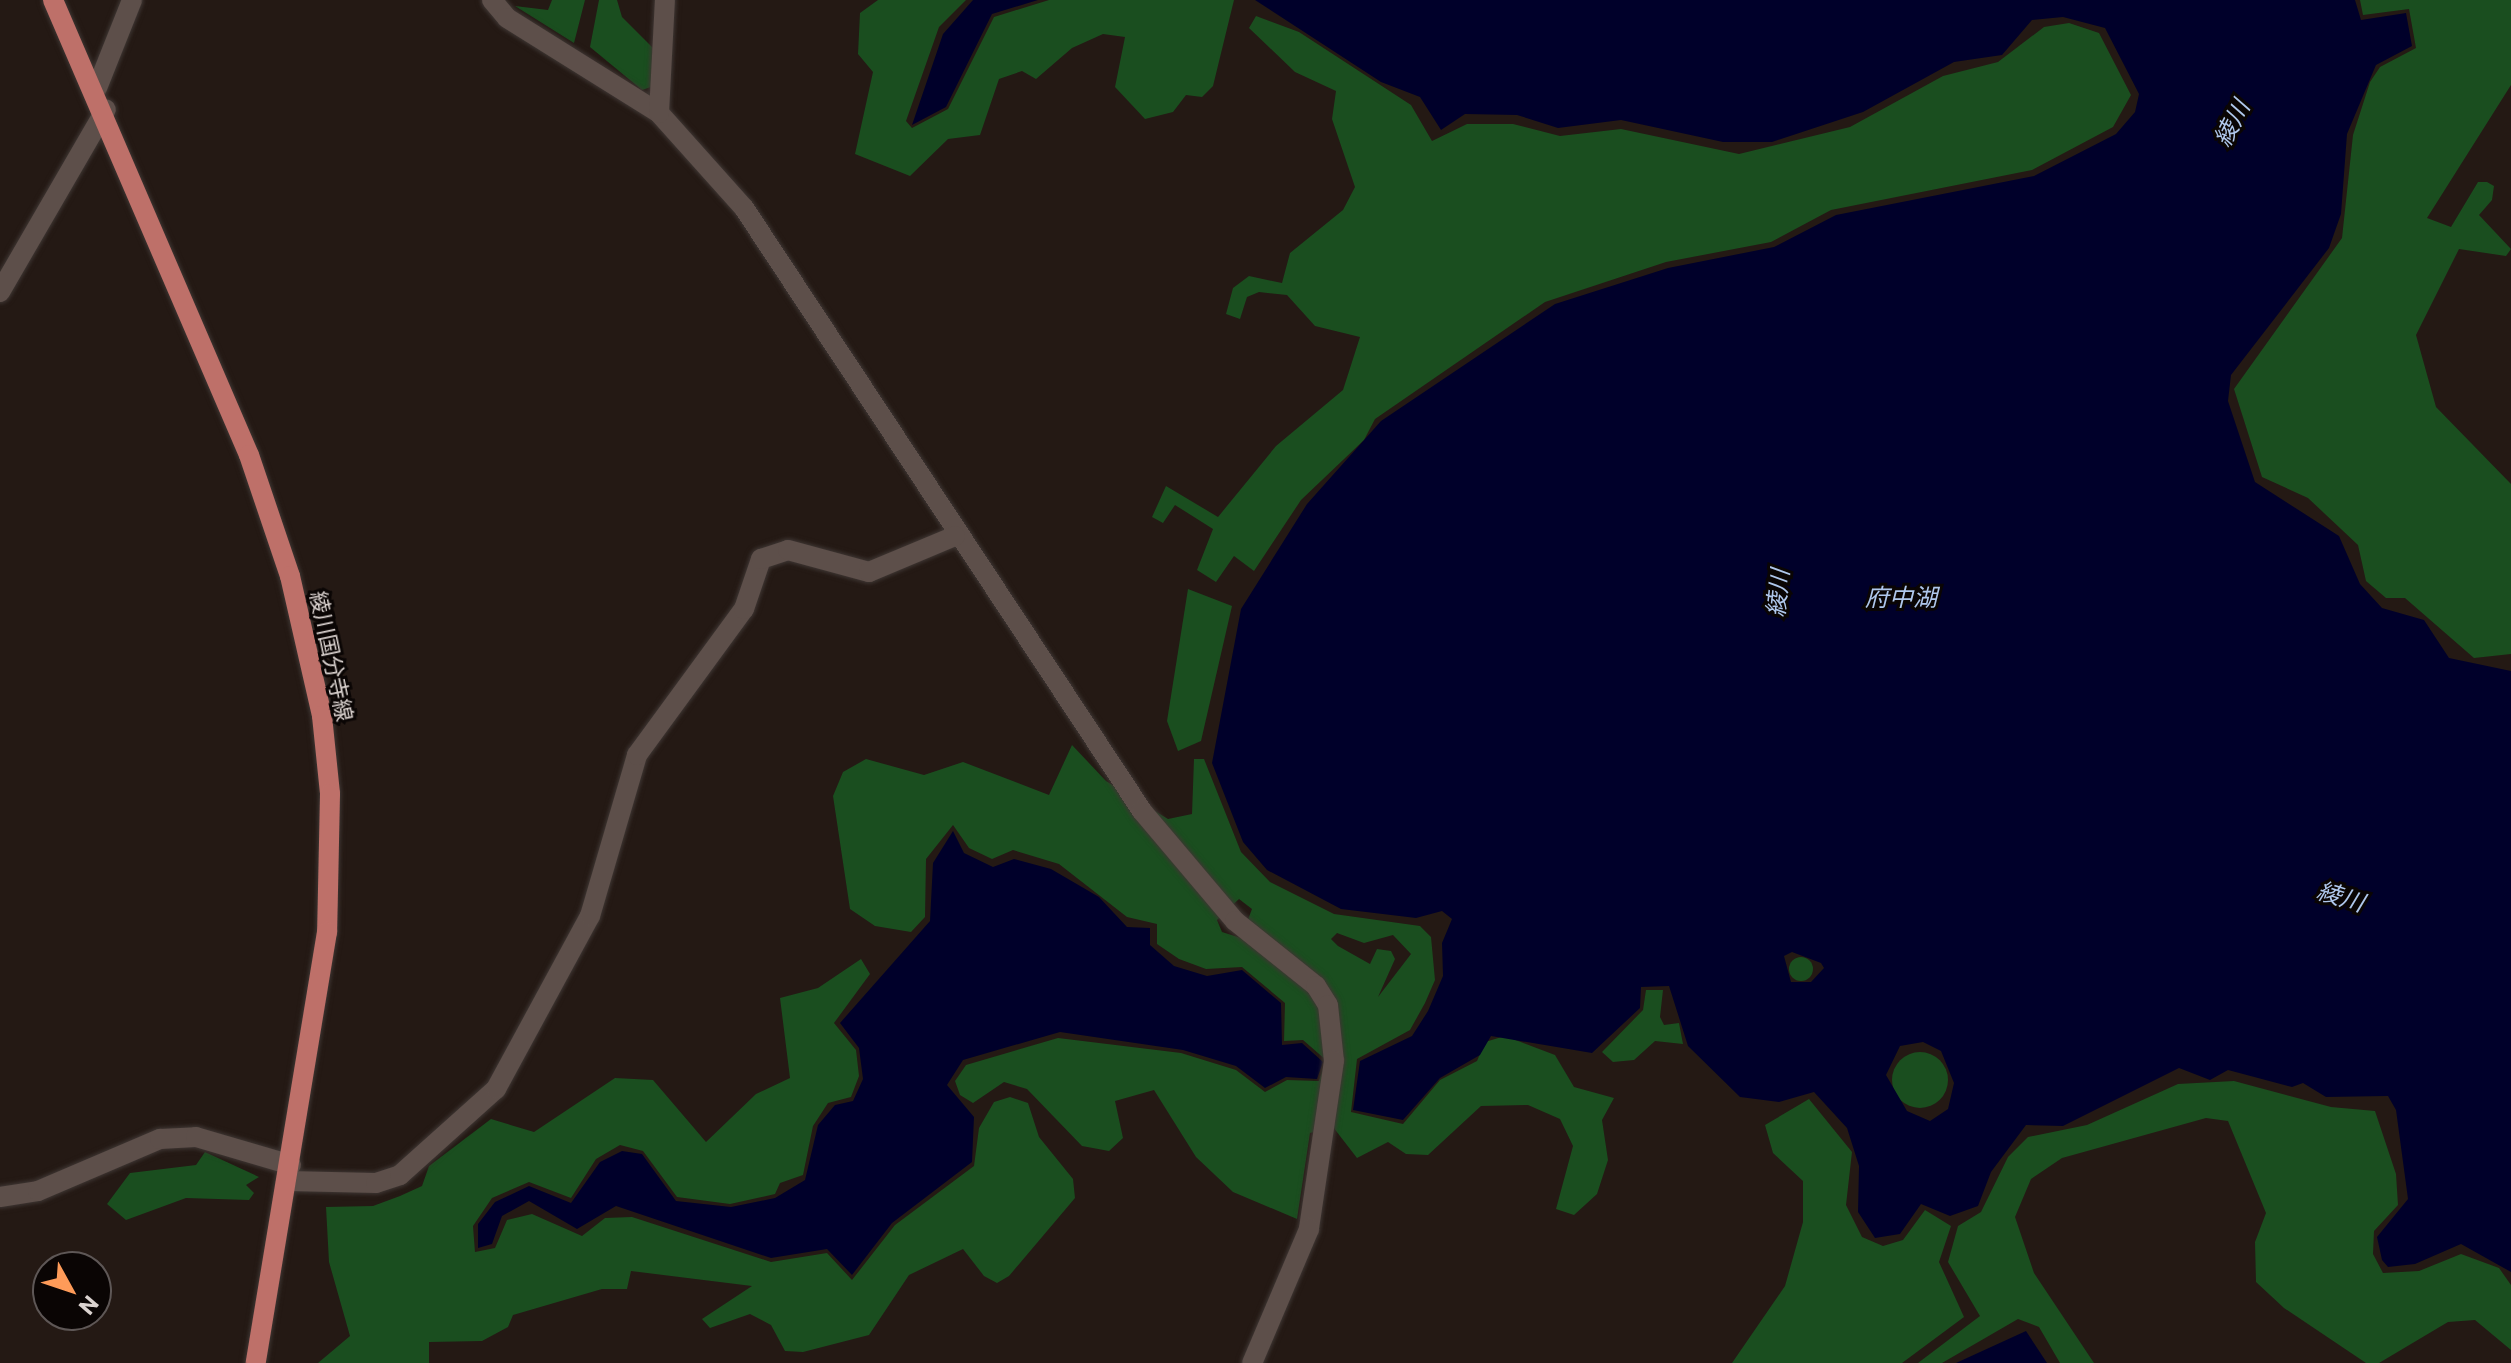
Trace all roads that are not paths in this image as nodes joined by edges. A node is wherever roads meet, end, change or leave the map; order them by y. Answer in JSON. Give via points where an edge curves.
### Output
{"nodes":[{"id":1,"x":53,"y":0,"type":"edge"},
{"id":2,"x":132,"y":0,"type":"edge"},
{"id":3,"x":492,"y":0,"type":"edge"},
{"id":4,"x":665,"y":0,"type":"edge"},
{"id":5,"x":97,"y":88,"type":"junction"},
{"id":6,"x":106,"y":109,"type":"junction"},
{"id":7,"x":659,"y":113,"type":"junction"},
{"id":8,"x":0,"y":292,"type":"edge"},
{"id":9,"x":955,"y":536,"type":"junction"},
{"id":10,"x":289,"y":1173,"type":"junction"},
{"id":11,"x":0,"y":1197,"type":"edge"},
{"id":12,"x":256,"y":1363,"type":"edge"},
{"id":13,"x":1252,"y":1363,"type":"edge"}],
"edges":[{"from":1,"to":5,"type":"main road","name":"綾川国分寺線"},
{"from":2,"to":5,"type":"street"},
{"from":3,"to":7,"type":"street","via":[[507,18]]},
{"from":4,"to":7,"type":"street"},
{"from":5,"to":6,"type":"main road","name":"綾川国分寺線"},
{"from":6,"to":8,"type":"street"},
{"from":6,"to":10,"type":"main road","name":"綾川国分寺線","via":[[249,455],[290,576],[322,716],[330,794],[327,932]]},
{"from":7,"to":9,"type":"street","via":[[744,208]]},
{"from":9,"to":10,"type":"street","via":[[869,572],[788,550],[761,559],[744,609],[637,755],[590,916],[496,1089],[400,1175],[376,1183]]},
{"from":9,"to":13,"type":"street","via":[[1193,876],[1328,1005],[1334,1061],[1309,1229]]},
{"from":10,"to":11,"type":"street","via":[[196,1137],[160,1139],[38,1191]]},
{"from":10,"to":12,"type":"main road","name":"綾川国分寺線"}]}
